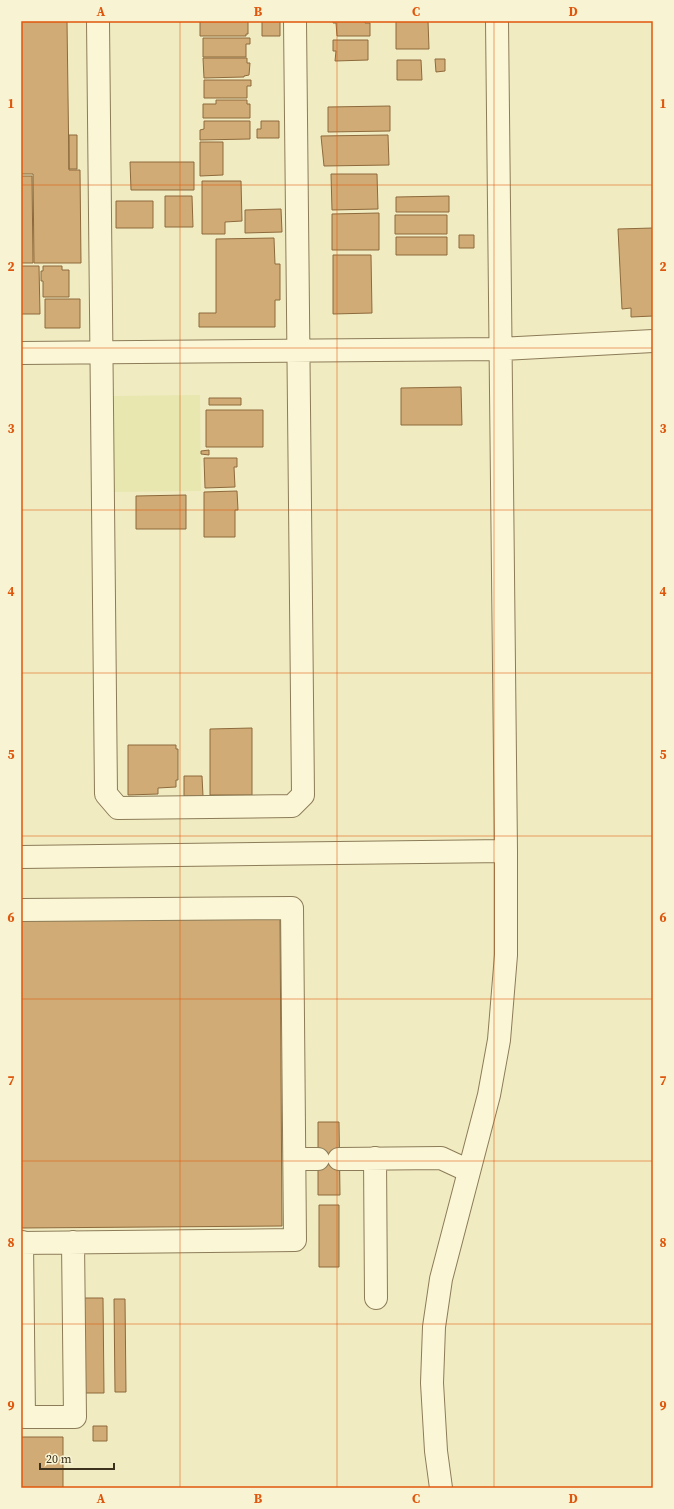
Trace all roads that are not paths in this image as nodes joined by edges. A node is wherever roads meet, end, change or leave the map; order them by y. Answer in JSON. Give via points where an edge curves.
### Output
{"nodes":[{"id":1,"x":98,"y":21,"type":"edge"},
{"id":2,"x":296,"y":21,"type":"edge"},
{"id":3,"x":497,"y":21,"type":"edge"},
{"id":4,"x":653,"y":341,"type":"edge"},
{"id":5,"x":501,"y":349,"type":"junction"},
{"id":6,"x":298,"y":351,"type":"junction"},
{"id":7,"x":101,"y":352,"type":"junction"},
{"id":8,"x":21,"y":353,"type":"edge"},
{"id":9,"x":506,"y":851,"type":"junction"},
{"id":10,"x":21,"y":857,"type":"edge"},
{"id":11,"x":21,"y":910,"type":"edge"},
{"id":12,"x":375,"y":1158,"type":"junction"},
{"id":13,"x":295,"y":1159,"type":"junction"},
{"id":14,"x":469,"y":1171,"type":"junction"},
{"id":15,"x":22,"y":1242,"type":"edge"},
{"id":16,"x":73,"y":1242,"type":"junction"},
{"id":17,"x":376,"y":1298,"type":"dead end"},
{"id":18,"x":442,"y":1488,"type":"edge"}],
"edges":[{"from":1,"to":7,"type":"street"},
{"from":2,"to":6,"type":"street"},
{"from":3,"to":5,"type":"street"},
{"from":4,"to":5,"type":"street"},
{"from":5,"to":6,"type":"street"},
{"from":5,"to":9,"type":"street"},
{"from":6,"to":7,"type":"street"},
{"from":6,"to":7,"type":"street","via":[[303,795],[292,806],[118,808],[106,794]]},
{"from":7,"to":8,"type":"street"},
{"from":9,"to":10,"type":"street"},
{"from":9,"to":14,"type":"street","via":[[506,955],[499,1040],[489,1095]]},
{"from":11,"to":13,"type":"street","via":[[292,908]]},
{"from":12,"to":13,"type":"street"},
{"from":12,"to":14,"type":"street","via":[[442,1158]]},
{"from":12,"to":17,"type":"street"},
{"from":13,"to":16,"type":"street","via":[[295,1240]]},
{"from":14,"to":18,"type":"street","via":[[441,1279],[434,1327],[433,1390],[436,1450]]},
{"from":15,"to":16,"type":"street"},
{"from":15,"to":16,"type":"street","via":[[24,1417],[75,1417]]}]}
